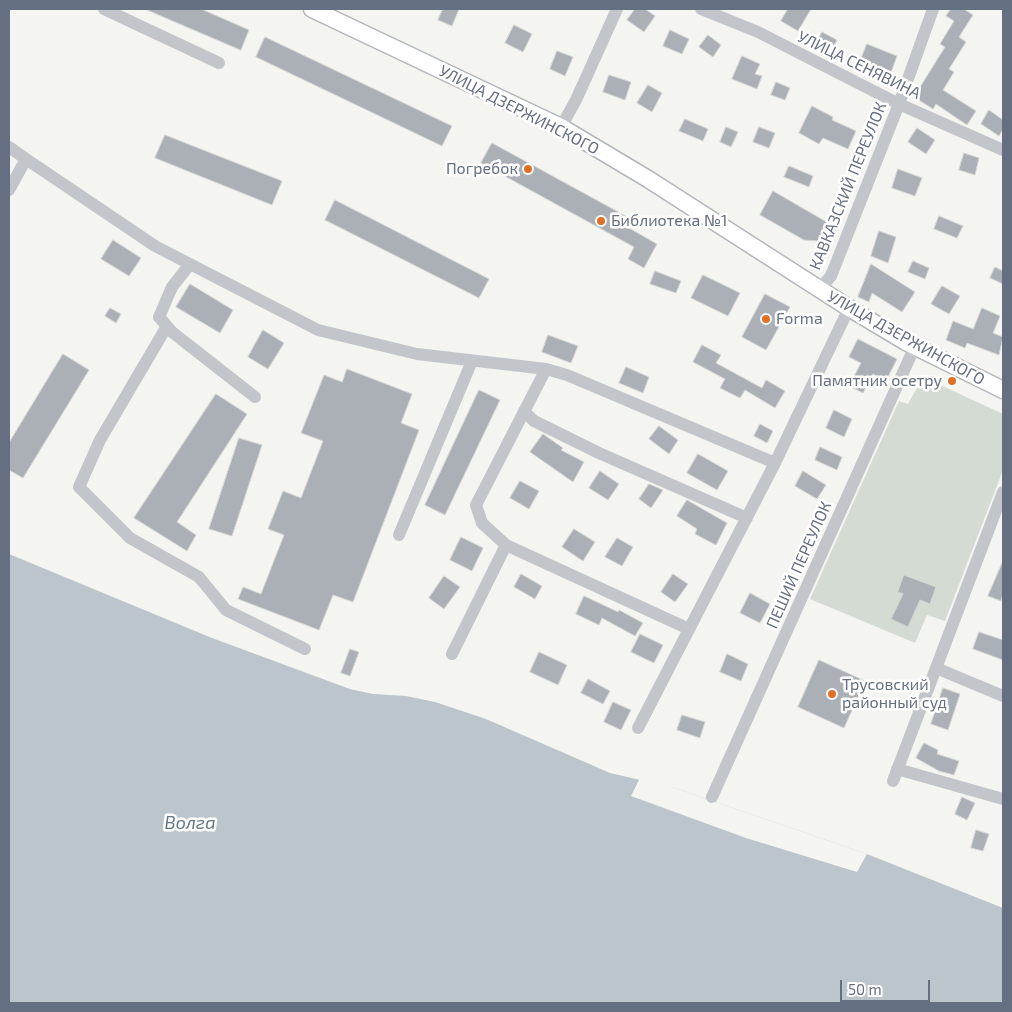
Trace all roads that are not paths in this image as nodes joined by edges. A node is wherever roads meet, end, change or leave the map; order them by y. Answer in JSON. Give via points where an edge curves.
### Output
{"nodes":[{"id":1,"x":104,"y":9,"type":"edge"},
{"id":2,"x":617,"y":9,"type":"edge"},
{"id":3,"x":701,"y":9,"type":"edge"},
{"id":4,"x":933,"y":9,"type":"edge"},
{"id":5,"x":319,"y":10,"type":"edge"},
{"id":6,"x":219,"y":63,"type":"dead end"},
{"id":7,"x":899,"y":104,"type":"junction"},
{"id":8,"x":561,"y":128,"type":"junction"},
{"id":9,"x":9,"y":147,"type":"edge"},
{"id":10,"x":1003,"y":150,"type":"edge"},
{"id":11,"x":26,"y":159,"type":"junction"},
{"id":12,"x":9,"y":190,"type":"edge"},
{"id":13,"x":190,"y":264,"type":"junction"},
{"id":14,"x":819,"y":290,"type":"junction"},
{"id":15,"x":849,"y":308,"type":"junction"},
{"id":16,"x":167,"y":326,"type":"junction"},
{"id":17,"x":915,"y":346,"type":"junction"},
{"id":18,"x":472,"y":360,"type":"junction"},
{"id":19,"x":546,"y":370,"type":"junction"},
{"id":20,"x":1003,"y":390,"type":"edge"},
{"id":21,"x":255,"y":397,"type":"dead end"},
{"id":22,"x":524,"y":411,"type":"junction"},
{"id":23,"x":775,"y":463,"type":"junction"},
{"id":24,"x":1003,"y":492,"type":"edge"},
{"id":25,"x":747,"y":518,"type":"junction"},
{"id":26,"x":399,"y":535,"type":"dead end"},
{"id":27,"x":506,"y":546,"type":"junction"},
{"id":28,"x":689,"y":629,"type":"junction"},
{"id":29,"x":305,"y":648,"type":"dead end"},
{"id":30,"x":452,"y":654,"type":"dead end"},
{"id":31,"x":936,"y":668,"type":"junction"},
{"id":32,"x":1003,"y":696,"type":"edge"},
{"id":33,"x":638,"y":728,"type":"dead end"},
{"id":34,"x":712,"y":797,"type":"dead end"},
{"id":35,"x":1003,"y":799,"type":"edge"}],
"edges":[{"from":1,"to":6,"type":"street"},
{"from":2,"to":8,"type":"street"},
{"from":3,"to":7,"type":"street","name":"УЛИЦА СЕНЯВИНА","via":[[758,32]]},
{"from":4,"to":7,"type":"street","name":"КАВКАЗСКИЙ ПЕРЕУЛОК"},
{"from":5,"to":8,"type":"main road","name":"УЛИЦА ДЗЕРЖИНСКОГО"},
{"from":7,"to":10,"type":"street","name":"УЛИЦА СЕНЯВИНА"},
{"from":7,"to":14,"type":"street","name":"КАВКАЗСКИЙ ПЕРЕУЛОК","via":[[831,276]]},
{"from":8,"to":14,"type":"main road","name":"УЛИЦА ДЗЕРЖИНСКОГО","via":[[648,179]]},
{"from":9,"to":11,"type":"street"},
{"from":11,"to":12,"type":"street"},
{"from":11,"to":13,"type":"street","via":[[155,246]]},
{"from":13,"to":16,"type":"street","via":[[172,287],[160,317]]},
{"from":13,"to":18,"type":"street","via":[[318,330],[416,354]]},
{"from":14,"to":15,"type":"main road","name":"УЛИЦА ДЗЕРЖИНСКОГО"},
{"from":15,"to":17,"type":"main road","name":"УЛИЦА ДЗЕРЖИНСКОГО"},
{"from":15,"to":23,"type":"street"},
{"from":16,"to":21,"type":"street"},
{"from":16,"to":29,"type":"street","via":[[100,440],[79,487],[130,538],[199,577],[226,610]]},
{"from":17,"to":20,"type":"main road","name":"УЛИЦА ДЗЕРЖИНСКОГО"},
{"from":17,"to":34,"type":"street","name":"ПЕШИЙ ПЕРЕУЛОК"},
{"from":18,"to":19,"type":"street"},
{"from":18,"to":26,"type":"street"},
{"from":19,"to":22,"type":"street"},
{"from":19,"to":23,"type":"street"},
{"from":22,"to":25,"type":"street","via":[[534,421],[600,453]]},
{"from":22,"to":27,"type":"street","via":[[476,505],[482,523]]},
{"from":23,"to":25,"type":"street"},
{"from":24,"to":31,"type":"street"},
{"from":25,"to":28,"type":"street"},
{"from":27,"to":28,"type":"street"},
{"from":27,"to":30,"type":"street"},
{"from":28,"to":33,"type":"street"},
{"from":31,"to":32,"type":"street"},
{"from":31,"to":35,"type":"street","via":[[895,775]]}]}
